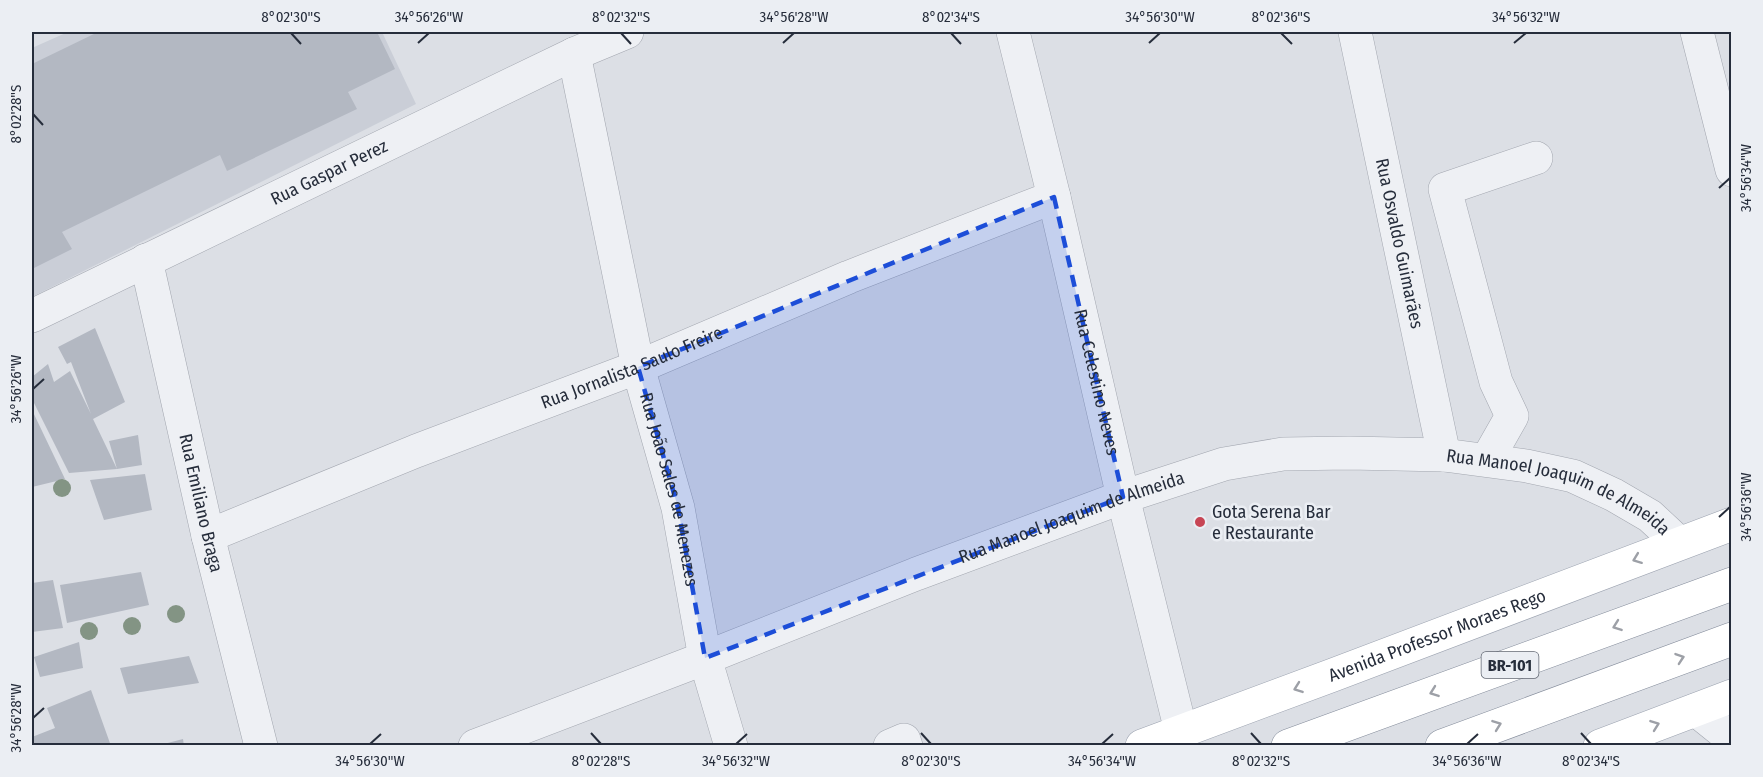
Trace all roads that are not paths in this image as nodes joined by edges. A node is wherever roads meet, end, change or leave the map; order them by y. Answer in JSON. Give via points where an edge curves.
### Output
{"nodes":[{"id":1,"x":627,"y":32,"type":"edge"},
{"id":2,"x":1013,"y":32,"type":"edge"},
{"id":3,"x":1355,"y":32,"type":"edge"},
{"id":4,"x":1697,"y":32,"type":"edge"},
{"id":5,"x":574,"y":54,"type":"junction"},
{"id":6,"x":1536,"y":158,"type":"dead end"},
{"id":7,"x":1731,"y":170,"type":"edge"},
{"id":8,"x":1054,"y":197,"type":"junction"},
{"id":9,"x":146,"y":260,"type":"junction"},
{"id":10,"x":32,"y":316,"type":"edge"},
{"id":11,"x":638,"y":367,"type":"junction"},
{"id":12,"x":1444,"y":455,"type":"junction"},
{"id":13,"x":1487,"y":460,"type":"junction"},
{"id":14,"x":1123,"y":497,"type":"junction"},
{"id":15,"x":1731,"y":524,"type":"edge"},
{"id":16,"x":208,"y":536,"type":"junction"},
{"id":17,"x":1679,"y":543,"type":"junction"},
{"id":18,"x":1731,"y":584,"type":"edge"},
{"id":19,"x":1731,"y":639,"type":"edge"},
{"id":20,"x":705,"y":658,"type":"junction"},
{"id":21,"x":1731,"y":696,"type":"edge"},
{"id":22,"x":1696,"y":710,"type":"junction"},
{"id":23,"x":1181,"y":731,"type":"junction"},
{"id":24,"x":1731,"y":739,"type":"edge"},
{"id":25,"x":261,"y":746,"type":"edge"},
{"id":26,"x":475,"y":746,"type":"edge"},
{"id":27,"x":731,"y":746,"type":"edge"},
{"id":28,"x":890,"y":746,"type":"edge"},
{"id":29,"x":906,"y":746,"type":"edge"},
{"id":30,"x":1142,"y":746,"type":"edge"},
{"id":31,"x":1288,"y":746,"type":"edge"},
{"id":32,"x":1442,"y":746,"type":"edge"},
{"id":33,"x":1600,"y":746,"type":"edge"}],
"edges":[{"from":1,"to":5,"type":"street","name":"Rua Gaspar Perez"},
{"from":2,"to":8,"type":"street","name":"Rua Celestino Neves"},
{"from":3,"to":12,"type":"street","name":"Rua Osvaldo Guimarães"},
{"from":4,"to":7,"type":"street"},
{"from":5,"to":9,"type":"street","name":"Rua Gaspar Perez"},
{"from":5,"to":11,"type":"street","name":"Rua João Sales de Menezes"},
{"from":6,"to":13,"type":"street","via":[[1445,189],[1496,382],[1512,416]]},
{"from":8,"to":11,"type":"street","name":"Rua Jornalista Saulo Freire","via":[[849,277]]},
{"from":8,"to":14,"type":"street","name":"Rua Celestino Neves"},
{"from":9,"to":10,"type":"street","name":"Rua Gaspar Perez"},
{"from":9,"to":16,"type":"street","name":"Rua Emiliano Braga"},
{"from":11,"to":16,"type":"street","name":"Rua Jornalista Saulo Freire","via":[[416,451]]},
{"from":11,"to":20,"type":"street","name":"Rua João Sales de Menezes","via":[[678,508]]},
{"from":12,"to":13,"type":"street","name":"Rua Manoel Joaquim de Almeida"},
{"from":12,"to":14,"type":"street","name":"Rua Manoel Joaquim de Almeida","via":[[1283,454],[1224,464]]},
{"from":13,"to":17,"type":"street","name":"Rua Manoel Joaquim de Almeida","via":[[1573,476],[1650,516]]},
{"from":14,"to":20,"type":"street","name":"Rua Manoel Joaquim de Almeida"},
{"from":14,"to":23,"type":"street","name":"Rua Celestino Neves"},
{"from":15,"to":17,"type":"main road","name":"Avenida Professor Moraes Rego"},
{"from":16,"to":25,"type":"street","name":"Rua Emiliano Braga"},
{"from":17,"to":23,"type":"main road","name":"Avenida Professor Moraes Rego","one_way":true},
{"from":18,"to":31,"type":"main road","number":"BR-101","one_way":true},
{"from":32,"to":19,"type":"main road","one_way":true},
{"from":20,"to":26,"type":"street","name":"Rua Manoel Joaquim de Almeida"},
{"from":20,"to":27,"type":"street","name":"Rua João Sales de Menezes"},
{"from":21,"to":22,"type":"main road"},
{"from":22,"to":24,"type":"street"},
{"from":33,"to":22,"type":"main road","one_way":true},
{"from":23,"to":30,"type":"main road","name":"Avenida Professor Moraes Rego"},
{"from":28,"to":29,"type":"street","via":[[903,741]]}]}
